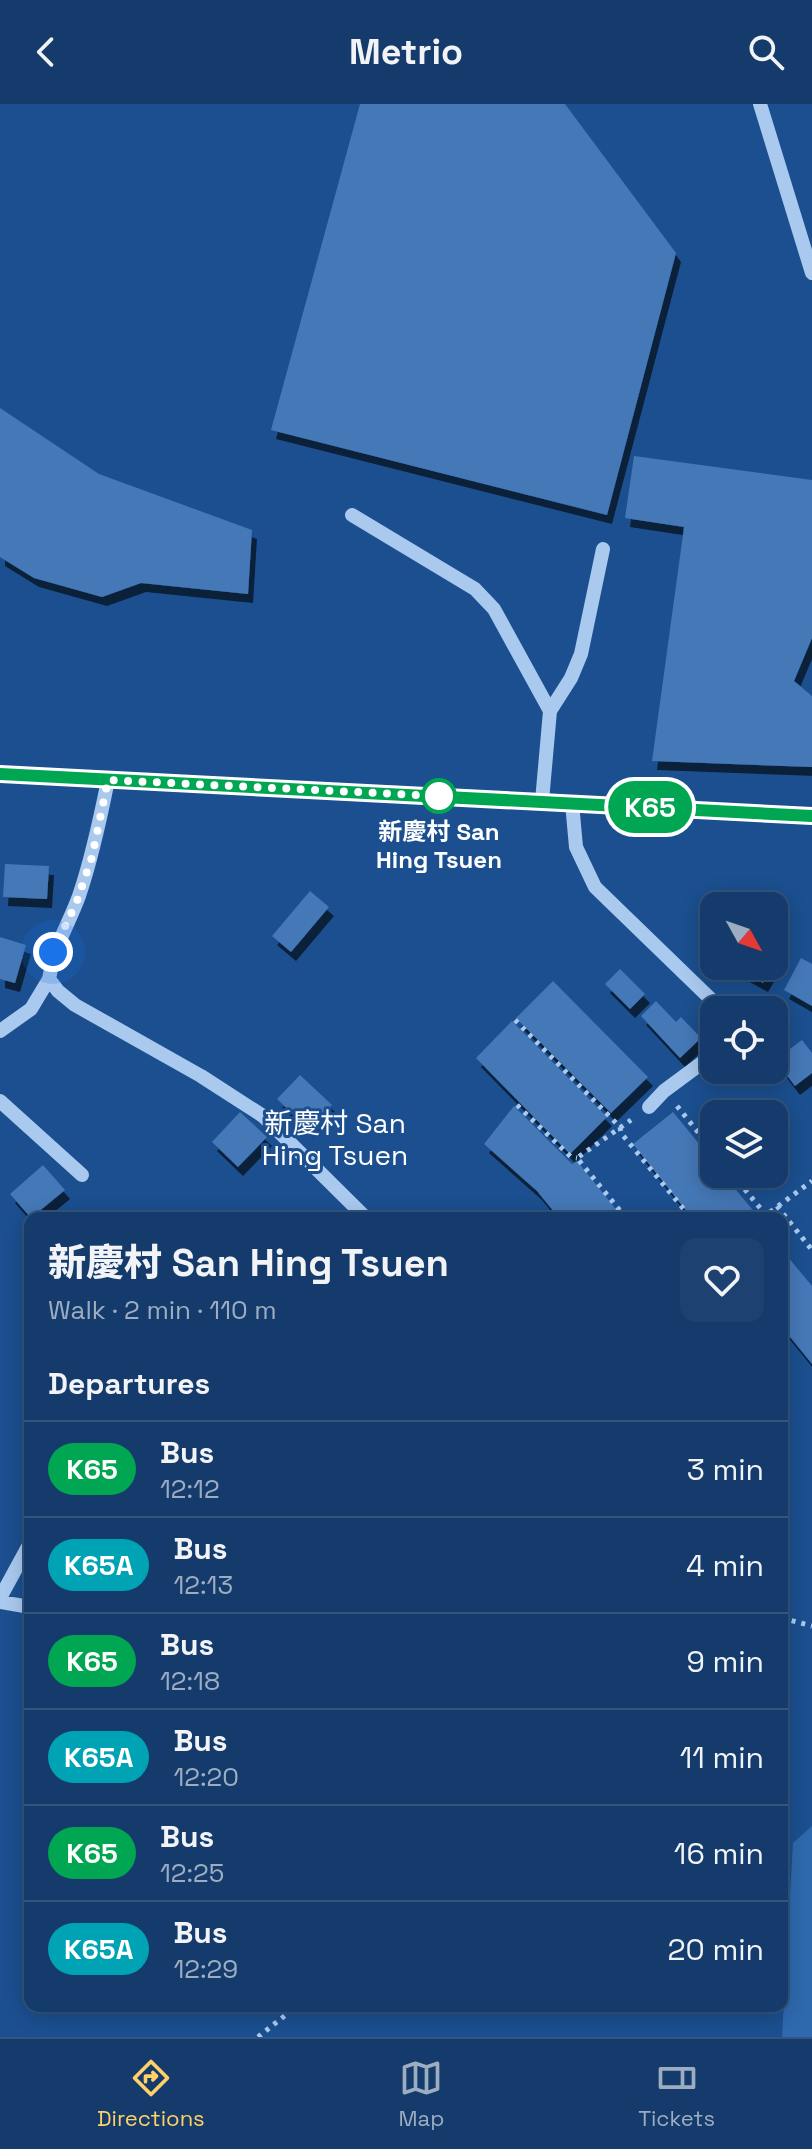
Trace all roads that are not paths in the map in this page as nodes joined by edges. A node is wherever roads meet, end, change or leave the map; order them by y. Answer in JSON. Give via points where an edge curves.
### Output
{"nodes":[{"id":1,"x":760,"y":104,"type":"edge"},
{"id":2,"x":812,"y":273,"type":"edge"},
{"id":3,"x":352,"y":515,"type":"dead end"},
{"id":4,"x":603,"y":549,"type":"dead end"},
{"id":5,"x":550,"y":711,"type":"junction"},
{"id":6,"x":0,"y":774,"type":"edge"},
{"id":7,"x":108,"y":780,"type":"junction"},
{"id":8,"x":542,"y":801,"type":"junction"},
{"id":9,"x":572,"y":803,"type":"junction"},
{"id":10,"x":812,"y":816,"type":"edge"},
{"id":11,"x":49,"y":979,"type":"junction"},
{"id":12,"x":708,"y":996,"type":"edge"},
{"id":13,"x":0,"y":1031,"type":"edge"},
{"id":14,"x":700,"y":1064,"type":"edge"},
{"id":15,"x":0,"y":1101,"type":"edge"},
{"id":16,"x":649,"y":1107,"type":"road end"},
{"id":17,"x":82,"y":1175,"type":"dead end"},
{"id":18,"x":360,"y":1212,"type":"edge"},
{"id":19,"x":24,"y":1554,"type":"edge"},
{"id":20,"x":0,"y":1600,"type":"edge"},
{"id":21,"x":24,"y":1606,"type":"edge"}],
"edges":[{"from":1,"to":2,"type":"street"},
{"from":3,"to":5,"type":"street","via":[[475,589],[494,609]]},
{"from":4,"to":5,"type":"street","via":[[581,654]]},
{"from":5,"to":8,"type":"street"},
{"from":6,"to":7,"type":"street"},
{"from":7,"to":8,"type":"street"},
{"from":7,"to":11,"type":"street","via":[[92,857],[53,952]]},
{"from":8,"to":9,"type":"street"},
{"from":9,"to":10,"type":"street"},
{"from":9,"to":12,"type":"street","via":[[576,847],[595,887]]},
{"from":11,"to":13,"type":"street","via":[[31,1009]]},
{"from":11,"to":18,"type":"street","via":[[75,1005],[263,1116]]},
{"from":14,"to":16,"type":"street"},
{"from":15,"to":17,"type":"street"},
{"from":19,"to":20,"type":"street"},
{"from":20,"to":21,"type":"street"}]}
